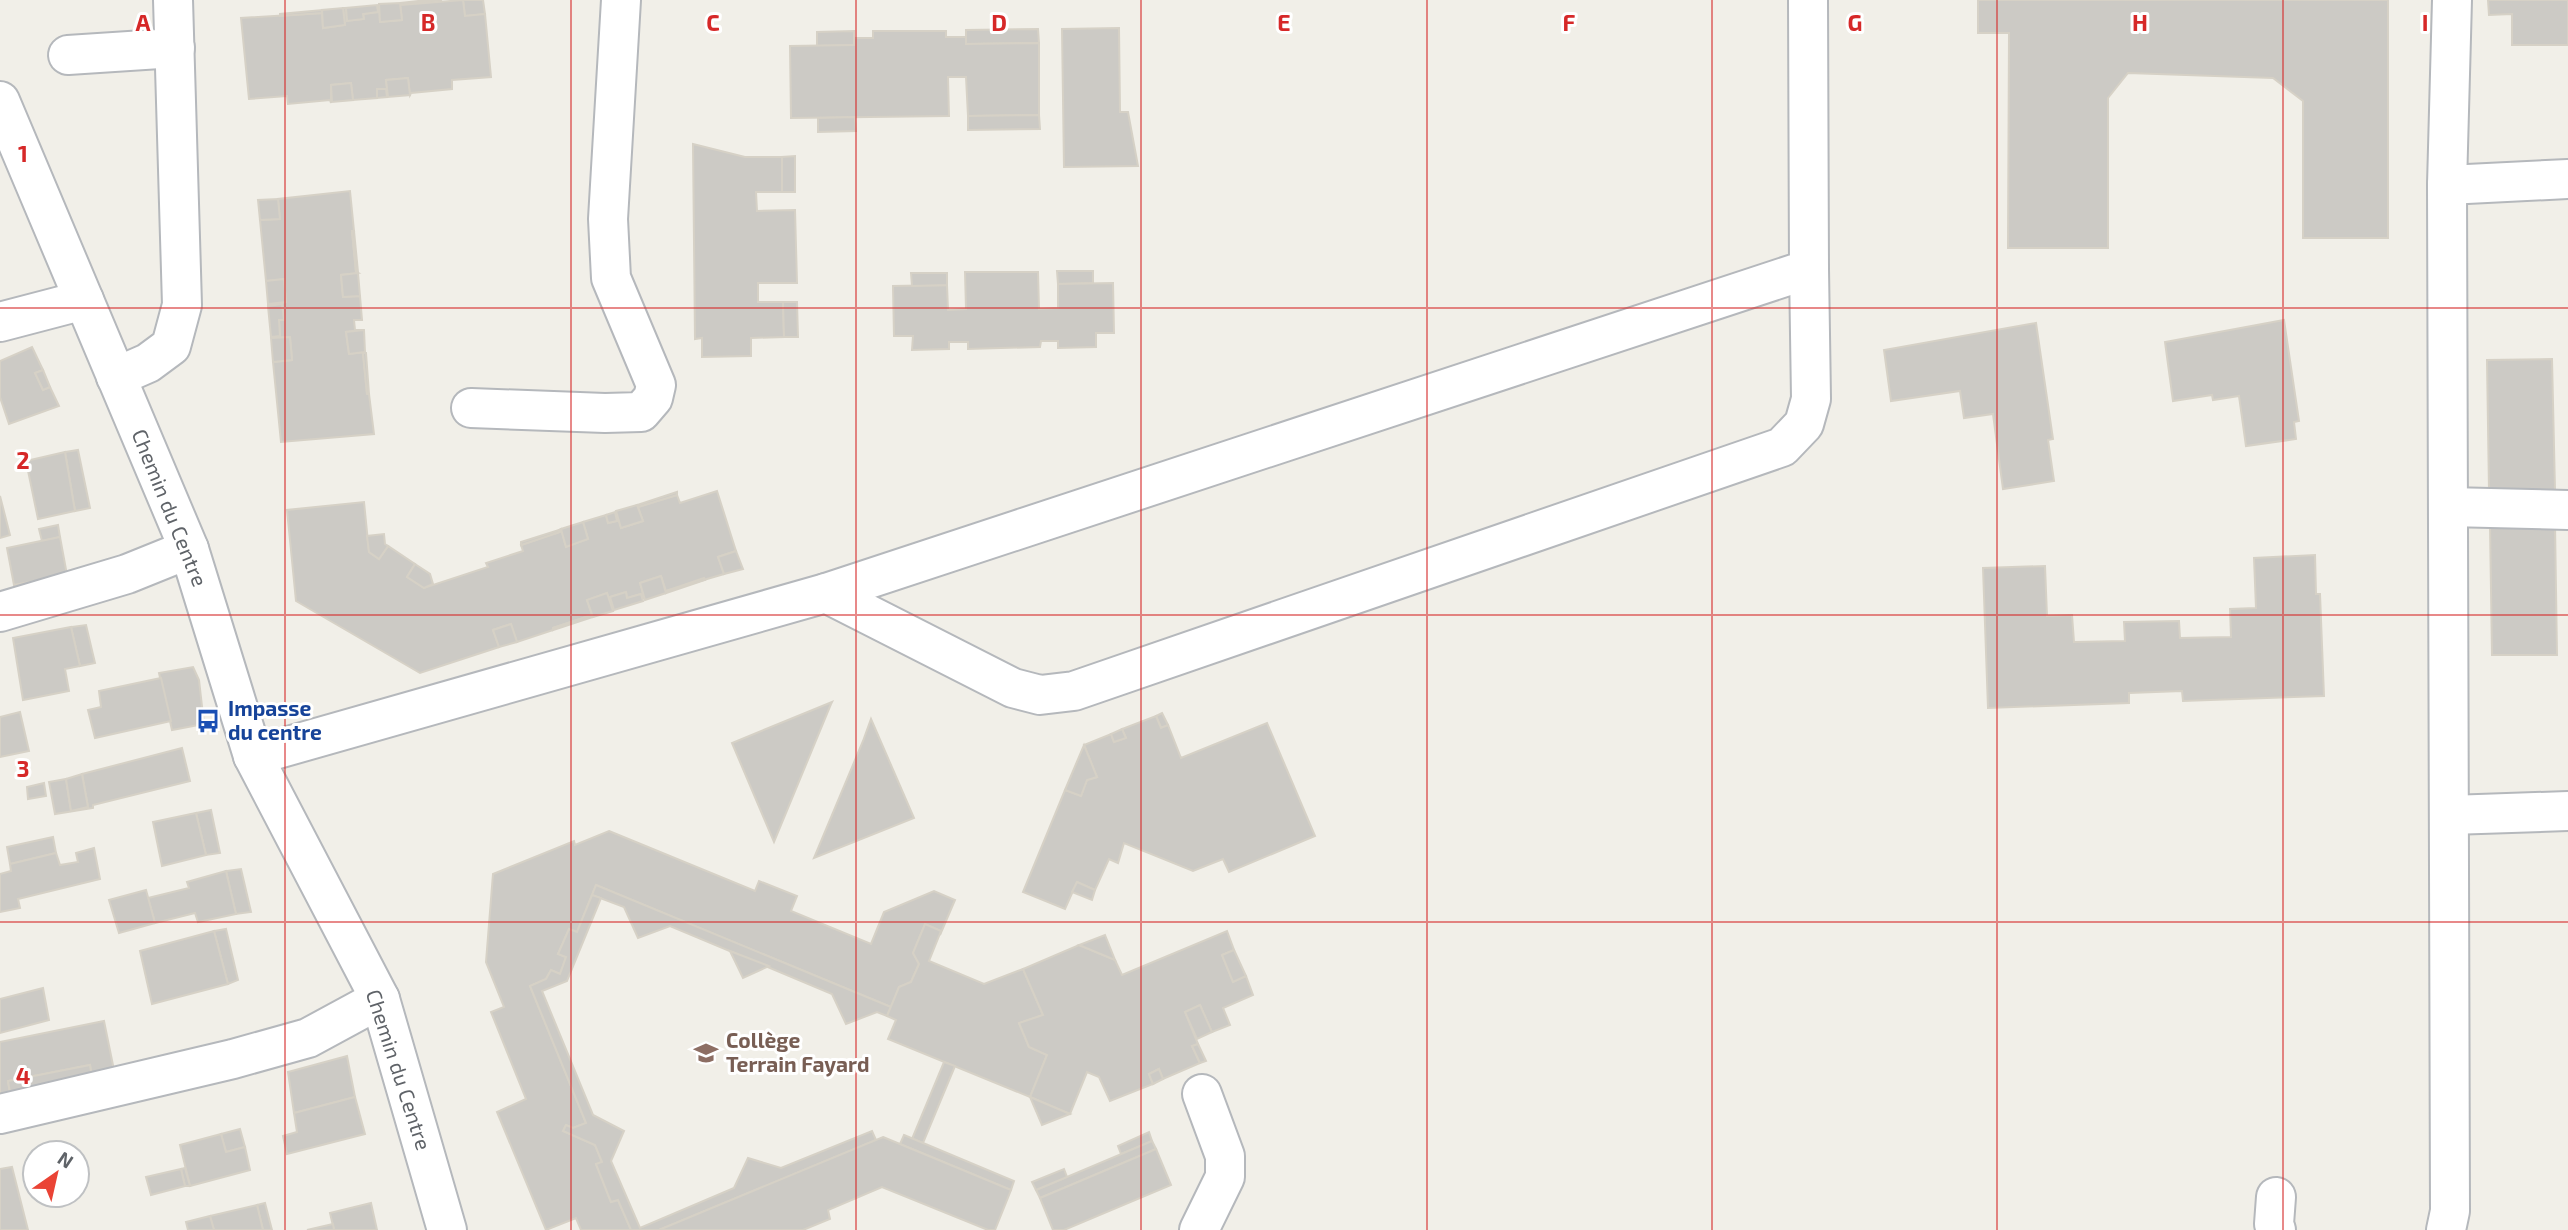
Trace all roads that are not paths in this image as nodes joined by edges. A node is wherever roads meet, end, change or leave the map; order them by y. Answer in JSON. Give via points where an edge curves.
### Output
{"nodes":[{"id":1,"x":173,"y":0,"type":"edge"},
{"id":2,"x":621,"y":0,"type":"edge"},
{"id":3,"x":1808,"y":0,"type":"edge"},
{"id":4,"x":2452,"y":0,"type":"edge"},
{"id":5,"x":175,"y":48,"type":"junction"},
{"id":6,"x":68,"y":55,"type":"dead end"},
{"id":7,"x":0,"y":101,"type":"edge"},
{"id":8,"x":2568,"y":179,"type":"edge"},
{"id":9,"x":2447,"y":185,"type":"junction"},
{"id":10,"x":1809,"y":269,"type":"junction"},
{"id":11,"x":84,"y":300,"type":"junction"},
{"id":12,"x":0,"y":322,"type":"edge"},
{"id":13,"x":116,"y":377,"type":"junction"},
{"id":14,"x":471,"y":408,"type":"dead end"},
{"id":15,"x":2449,"y":507,"type":"junction"},
{"id":16,"x":2568,"y":510,"type":"edge"},
{"id":17,"x":189,"y":549,"type":"junction"},
{"id":18,"x":826,"y":593,"type":"junction"},
{"id":19,"x":0,"y":612,"type":"edge"},
{"id":20,"x":253,"y":756,"type":"junction"},
{"id":21,"x":2568,"y":811,"type":"edge"},
{"id":22,"x":2450,"y":815,"type":"junction"},
{"id":23,"x":380,"y":999,"type":"junction"},
{"id":24,"x":1202,"y":1094,"type":"dead end"},
{"id":25,"x":0,"y":1114,"type":"edge"},
{"id":26,"x":447,"y":1230,"type":"edge"},
{"id":27,"x":1199,"y":1230,"type":"edge"},
{"id":28,"x":2446,"y":1230,"type":"edge"}],
"edges":[{"from":1,"to":5,"type":"street"},
{"from":2,"to":14,"type":"street","via":[[608,219],[611,278],[656,385],[653,398],[641,412],[605,414]]},
{"from":3,"to":10,"type":"street"},
{"from":4,"to":9,"type":"street"},
{"from":5,"to":6,"type":"street"},
{"from":5,"to":13,"type":"street","via":[[182,305],[172,346]]},
{"from":7,"to":11,"type":"street","name":"Chemin du Centre"},
{"from":8,"to":9,"type":"street"},
{"from":9,"to":15,"type":"street"},
{"from":10,"to":18,"type":"street"},
{"from":10,"to":18,"type":"street","via":[[1811,399],[1804,424],[1782,447],[1074,691],[1040,695],[1013,688]]},
{"from":11,"to":12,"type":"street"},
{"from":11,"to":13,"type":"street","name":"Chemin du Centre"},
{"from":13,"to":17,"type":"street","name":"Chemin du Centre"},
{"from":15,"to":16,"type":"street"},
{"from":15,"to":22,"type":"street"},
{"from":17,"to":19,"type":"street","via":[[127,574]]},
{"from":17,"to":20,"type":"street","name":"Chemin du Centre"},
{"from":18,"to":20,"type":"street"},
{"from":20,"to":23,"type":"street","name":"Chemin du Centre"},
{"from":21,"to":22,"type":"street"},
{"from":22,"to":28,"type":"street","via":[[2450,1211]]},
{"from":23,"to":25,"type":"street","via":[[308,1038]]},
{"from":23,"to":26,"type":"street","name":"Chemin du Centre"},
{"from":24,"to":27,"type":"street","via":[[1225,1156],[1225,1177]]}]}
